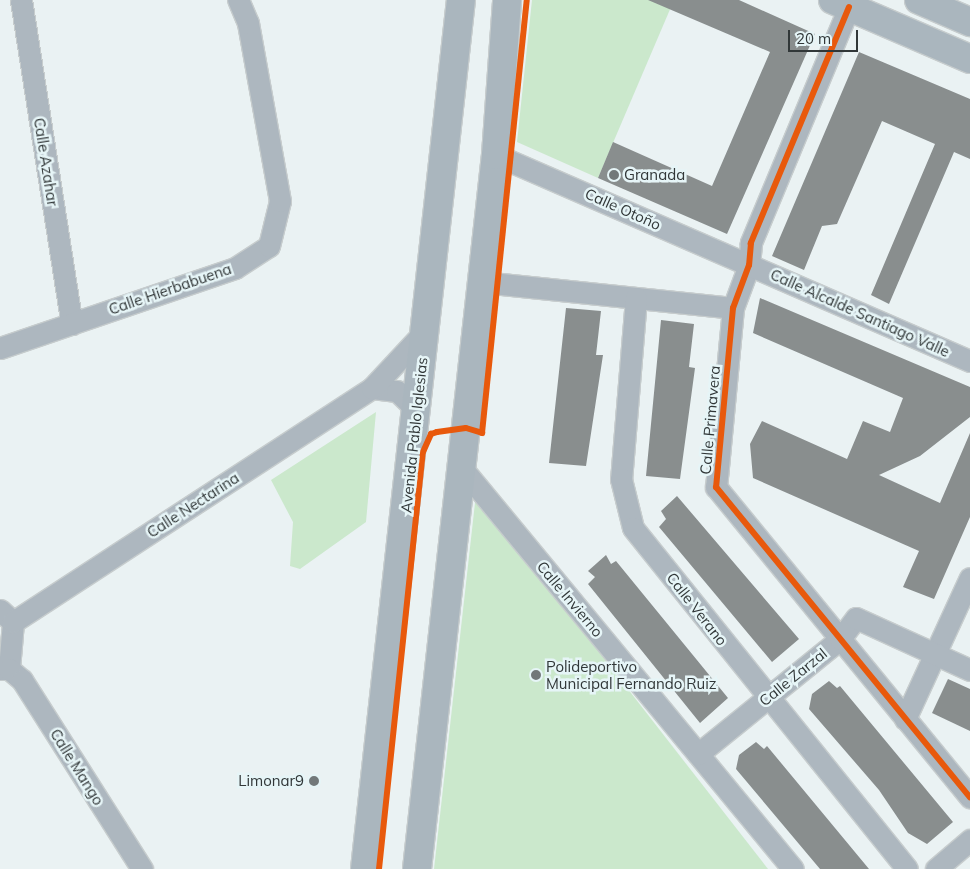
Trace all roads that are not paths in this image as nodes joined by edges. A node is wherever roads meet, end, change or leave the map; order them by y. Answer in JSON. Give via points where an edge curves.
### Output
{"nodes":[{"id":1,"x":21,"y":0,"type":"edge"},
{"id":2,"x":238,"y":0,"type":"edge"},
{"id":3,"x":461,"y":0,"type":"edge"},
{"id":4,"x":507,"y":0,"type":"edge"},
{"id":5,"x":919,"y":0,"type":"edge"},
{"id":6,"x":841,"y":3,"type":"edge"},
{"id":7,"x":970,"y":22,"type":"edge"},
{"id":8,"x":970,"y":59,"type":"edge"},
{"id":9,"x":496,"y":155,"type":"junction"},
{"id":10,"x":749,"y":265,"type":"junction"},
{"id":11,"x":482,"y":282,"type":"junction"},
{"id":12,"x":636,"y":298,"type":"junction"},
{"id":13,"x":733,"y":308,"type":"junction"},
{"id":14,"x":72,"y":324,"type":"junction"},
{"id":15,"x":426,"y":330,"type":"junction"},
{"id":16,"x":0,"y":348,"type":"edge"},
{"id":17,"x":970,"y":361,"type":"edge"},
{"id":18,"x":372,"y":388,"type":"junction"},
{"id":19,"x":417,"y":410,"type":"junction"},
{"id":20,"x":461,"y":467,"type":"junction"},
{"id":21,"x":970,"y":578,"type":"edge"},
{"id":22,"x":6,"y":616,"type":"edge"},
{"id":23,"x":840,"y":639,"type":"junction"},
{"id":24,"x":937,"y":654,"type":"junction"},
{"id":25,"x":4,"y":669,"type":"edge"},
{"id":26,"x":970,"y":670,"type":"edge"},
{"id":27,"x":767,"y":698,"type":"junction"},
{"id":28,"x":905,"y":719,"type":"junction"},
{"id":29,"x":698,"y":754,"type":"junction"},
{"id":30,"x":970,"y":797,"type":"edge"},
{"id":31,"x":970,"y":840,"type":"edge"},
{"id":32,"x":142,"y":869,"type":"edge"},
{"id":33,"x":365,"y":869,"type":"edge"},
{"id":34,"x":417,"y":869,"type":"edge"},
{"id":35,"x":793,"y":869,"type":"edge"},
{"id":36,"x":907,"y":869,"type":"edge"},
{"id":37,"x":936,"y":869,"type":"edge"}],
"edges":[{"from":1,"to":14,"type":"street","name":"Calle Azahar"},
{"from":2,"to":14,"type":"street","name":"Calle Hierbabuena","via":[[248,23],[280,201],[269,246],[235,268]]},
{"from":3,"to":15,"type":"street","name":"Avenida Pablo Iglesias"},
{"from":4,"to":9,"type":"street"},
{"from":5,"to":7,"type":"street"},
{"from":6,"to":8,"type":"street"},
{"from":6,"to":10,"type":"street","name":"Calle Primavera","via":[[751,243]]},
{"from":9,"to":10,"type":"street","name":"Calle Otoño"},
{"from":9,"to":11,"type":"street"},
{"from":10,"to":13,"type":"street","name":"Calle Primavera"},
{"from":10,"to":17,"type":"street","name":"Calle Alcalde Santiago Valle"},
{"from":11,"to":12,"type":"street"},
{"from":11,"to":20,"type":"street"},
{"from":12,"to":13,"type":"street"},
{"from":12,"to":27,"type":"street","name":"Calle Verano","via":[[621,479],[633,528]]},
{"from":13,"to":23,"type":"street","name":"Calle Primavera","via":[[716,487]]},
{"from":14,"to":16,"type":"street","name":"Calle Hierbabuena"},
{"from":15,"to":18,"type":"street","name":"Calle Nectarina"},
{"from":15,"to":19,"type":"street","name":"Avenida Pablo Iglesias"},
{"from":18,"to":19,"type":"street","via":[[397,391]]},
{"from":18,"to":22,"type":"street","name":"Calle Nectarina"},
{"from":19,"to":33,"type":"street","name":"Avenida Pablo Iglesias"},
{"from":20,"to":29,"type":"street","name":"Calle Invierno"},
{"from":20,"to":34,"type":"street"},
{"from":21,"to":24,"type":"street"},
{"from":22,"to":25,"type":"street"},
{"from":23,"to":24,"type":"street","name":"Calle Zarzal","via":[[856,618]]},
{"from":23,"to":27,"type":"street","name":"Calle Zarzal"},
{"from":23,"to":28,"type":"street","name":"Calle Primavera"},
{"from":24,"to":26,"type":"street","name":"Calle Zarzal"},
{"from":24,"to":28,"type":"street"},
{"from":25,"to":32,"type":"street","name":"Calle Mango","via":[[22,680]]},
{"from":27,"to":29,"type":"street","name":"Calle Zarzal"},
{"from":27,"to":36,"type":"street","name":"Calle Verano"},
{"from":28,"to":30,"type":"street","name":"Calle Primavera"},
{"from":29,"to":35,"type":"street","name":"Calle Invierno"},
{"from":31,"to":37,"type":"street"}]}
